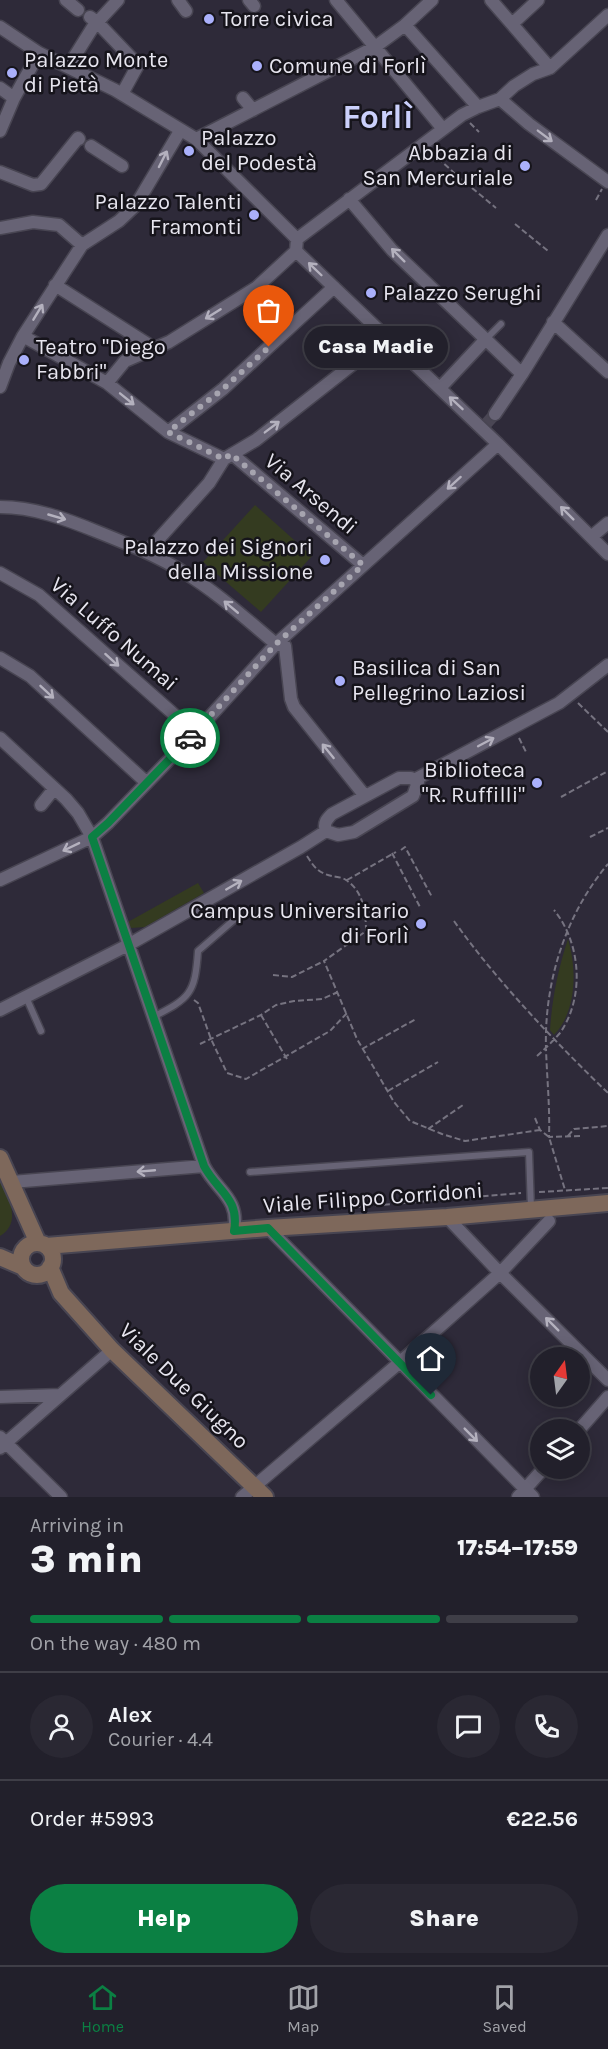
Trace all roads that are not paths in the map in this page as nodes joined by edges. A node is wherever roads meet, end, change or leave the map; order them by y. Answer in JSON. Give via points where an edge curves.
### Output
{"nodes":[{"id":1,"x":66,"y":0,"type":"edge"},
{"id":2,"x":118,"y":0,"type":"edge"},
{"id":3,"x":178,"y":0,"type":"edge"},
{"id":4,"x":432,"y":0,"type":"edge"},
{"id":5,"x":491,"y":0,"type":"edge"},
{"id":6,"x":538,"y":0,"type":"edge"},
{"id":7,"x":331,"y":2,"type":"edge"},
{"id":8,"x":78,"y":10,"type":"dead end"},
{"id":9,"x":186,"y":11,"type":"dead end"},
{"id":10,"x":608,"y":15,"type":"edge"},
{"id":11,"x":94,"y":20,"type":"junction"},
{"id":12,"x":512,"y":24,"type":"junction"},
{"id":13,"x":405,"y":25,"type":"junction"},
{"id":14,"x":0,"y":27,"type":"edge"},
{"id":15,"x":375,"y":46,"type":"junction"},
{"id":16,"x":39,"y":53,"type":"junction"},
{"id":17,"x":68,"y":68,"type":"junction"},
{"id":18,"x":550,"y":68,"type":"junction"},
{"id":19,"x":0,"y":88,"type":"edge"},
{"id":20,"x":122,"y":94,"type":"junction"},
{"id":21,"x":14,"y":98,"type":"junction"},
{"id":22,"x":243,"y":98,"type":"dead end"},
{"id":23,"x":500,"y":99,"type":"junction"},
{"id":24,"x":478,"y":107,"type":"junction"},
{"id":25,"x":253,"y":110,"type":"junction"},
{"id":26,"x":442,"y":129,"type":"junction"},
{"id":27,"x":180,"y":130,"type":"junction"},
{"id":28,"x":0,"y":131,"type":"edge"},
{"id":29,"x":79,"y":139,"type":"dead end"},
{"id":30,"x":196,"y":139,"type":"junction"},
{"id":31,"x":91,"y":146,"type":"dead end"},
{"id":32,"x":122,"y":166,"type":"dead end"},
{"id":33,"x":0,"y":172,"type":"edge"},
{"id":34,"x":608,"y":182,"type":"edge"},
{"id":35,"x":349,"y":199,"type":"junction"},
{"id":36,"x":0,"y":228,"type":"edge"},
{"id":37,"x":608,"y":235,"type":"edge"},
{"id":38,"x":82,"y":245,"type":"junction"},
{"id":39,"x":296,"y":245,"type":"junction"},
{"id":40,"x":55,"y":285,"type":"junction"},
{"id":41,"x":334,"y":287,"type":"junction"},
{"id":42,"x":554,"y":322,"type":"junction"},
{"id":43,"x":501,"y":324,"type":"dead end"},
{"id":44,"x":23,"y":336,"type":"junction"},
{"id":45,"x":386,"y":338,"type":"junction"},
{"id":46,"x":485,"y":340,"type":"junction"},
{"id":47,"x":154,"y":348,"type":"junction"},
{"id":48,"x":4,"y":360,"type":"edge"},
{"id":49,"x":608,"y":372,"type":"edge"},
{"id":50,"x":522,"y":374,"type":"junction"},
{"id":51,"x":107,"y":383,"type":"junction"},
{"id":52,"x":0,"y":387,"type":"edge"},
{"id":53,"x":440,"y":388,"type":"junction"},
{"id":54,"x":495,"y":414,"type":"tunnel mouth"},
{"id":55,"x":168,"y":432,"type":"junction"},
{"id":56,"x":498,"y":444,"type":"junction"},
{"id":57,"x":228,"y":457,"type":"junction"},
{"id":58,"x":0,"y":507,"type":"edge"},
{"id":59,"x":608,"y":523,"type":"edge"},
{"id":60,"x":591,"y":537,"type":"junction"},
{"id":61,"x":147,"y":552,"type":"junction"},
{"id":62,"x":608,"y":554,"type":"edge"},
{"id":63,"x":363,"y":565,"type":"junction"},
{"id":64,"x":0,"y":573,"type":"edge"},
{"id":65,"x":276,"y":644,"type":"junction"},
{"id":66,"x":0,"y":658,"type":"edge"},
{"id":67,"x":608,"y":665,"type":"edge"},
{"id":68,"x":195,"y":733,"type":"junction"},
{"id":69,"x":0,"y":738,"type":"edge"},
{"id":70,"x":416,"y":780,"type":"junction"},
{"id":71,"x":147,"y":783,"type":"junction"},
{"id":72,"x":54,"y":789,"type":"junction"},
{"id":73,"x":365,"y":796,"type":"junction"},
{"id":74,"x":41,"y":805,"type":"dead end"},
{"id":75,"x":326,"y":831,"type":"junction"},
{"id":76,"x":92,"y":837,"type":"junction"},
{"id":77,"x":0,"y":880,"type":"edge"},
{"id":78,"x":235,"y":919,"type":"dead end"},
{"id":79,"x":128,"y":945,"type":"junction"},
{"id":80,"x":26,"y":997,"type":"junction"},
{"id":81,"x":4,"y":1005,"type":"edge"},
{"id":82,"x":153,"y":1018,"type":"junction"},
{"id":83,"x":41,"y":1031,"type":"dead end"},
{"id":84,"x":0,"y":1158,"type":"edge"},
{"id":85,"x":204,"y":1166,"type":"junction"},
{"id":86,"x":250,"y":1172,"type":"dead end"},
{"id":87,"x":12,"y":1182,"type":"junction"},
{"id":88,"x":606,"y":1205,"type":"edge"},
{"id":89,"x":531,"y":1210,"type":"junction"},
{"id":90,"x":447,"y":1217,"type":"junction"},
{"id":91,"x":549,"y":1221,"type":"dead end"},
{"id":92,"x":268,"y":1228,"type":"junction"},
{"id":93,"x":234,"y":1231,"type":"junction"},
{"id":94,"x":0,"y":1252,"type":"edge"},
{"id":95,"x":42,"y":1252,"type":"junction"},
{"id":96,"x":0,"y":1257,"type":"edge"},
{"id":97,"x":25,"y":1269,"type":"junction"},
{"id":98,"x":500,"y":1273,"type":"junction"},
{"id":99,"x":73,"y":1306,"type":"junction"},
{"id":100,"x":112,"y":1350,"type":"junction"},
{"id":101,"x":399,"y":1363,"type":"junction"},
{"id":102,"x":608,"y":1380,"type":"edge"},
{"id":103,"x":60,"y":1395,"type":"junction"},
{"id":104,"x":0,"y":1397,"type":"edge"},
{"id":105,"x":608,"y":1397,"type":"edge"},
{"id":106,"x":589,"y":1419,"type":"edge"},
{"id":107,"x":2,"y":1443,"type":"edge"},
{"id":108,"x":536,"y":1479,"type":"edge"},
{"id":109,"x":253,"y":1493,"type":"edge"},
{"id":110,"x":525,"y":1494,"type":"edge"},
{"id":111,"x":61,"y":1497,"type":"edge"}],
"edges":[{"from":1,"to":8,"type":"street"},
{"from":2,"to":11,"type":"street"},
{"from":3,"to":9,"type":"street"},
{"from":4,"to":13,"type":"street"},
{"from":5,"to":12,"type":"street"},
{"from":6,"to":12,"type":"street"},
{"from":7,"to":15,"type":"street"},
{"from":10,"to":18,"type":"street"},
{"from":11,"to":17,"type":"street"},
{"from":11,"to":20,"type":"street","via":[[138,65]]},
{"from":12,"to":18,"type":"street"},
{"from":13,"to":15,"type":"street"},
{"from":13,"to":24,"type":"street"},
{"from":14,"to":16,"type":"street"},
{"from":15,"to":25,"type":"street"},
{"from":15,"to":26,"type":"street"},
{"from":16,"to":17,"type":"street"},
{"from":16,"to":21,"type":"street"},
{"from":17,"to":20,"type":"street"},
{"from":18,"to":23,"type":"street","via":[[533,74]]},
{"from":19,"to":21,"type":"street"},
{"from":20,"to":27,"type":"street"},
{"from":21,"to":28,"type":"street"},
{"from":22,"to":25,"type":"street"},
{"from":23,"to":24,"type":"street"},
{"from":23,"to":34,"type":"street","one_way":true},
{"from":24,"to":26,"type":"street"},
{"from":25,"to":30,"type":"street"},
{"from":26,"to":35,"type":"street"},
{"from":27,"to":30,"type":"street"},
{"from":38,"to":27,"type":"street","one_way":true,"via":[[136,205]]},
{"from":29,"to":33,"type":"street","via":[[41,184],[33,185]]},
{"from":30,"to":39,"type":"street"},
{"from":31,"to":32,"type":"street"},
{"from":35,"to":39,"type":"street"},
{"from":46,"to":35,"type":"street","one_way":true,"via":[[392,250]]},
{"from":36,"to":38,"type":"street","via":[[33,222],[58,225]]},
{"from":37,"to":42,"type":"street"},
{"from":38,"to":40,"type":"street"},
{"from":41,"to":39,"type":"street","one_way":true},
{"from":39,"to":47,"type":"street","one_way":true,"via":[[257,287]]},
{"from":44,"to":40,"type":"street","one_way":true},
{"from":40,"to":47,"type":"street"},
{"from":41,"to":45,"type":"street"},
{"from":41,"to":55,"type":"street","via":[[223,389]]},
{"from":42,"to":49,"type":"street"},
{"from":42,"to":50,"type":"street"},
{"from":43,"to":46,"type":"lane"},
{"from":44,"to":48,"type":"street"},
{"from":44,"to":51,"type":"street","name":"Via Arsendi"},
{"from":45,"to":53,"type":"street"},
{"from":57,"to":45,"type":"street","one_way":true,"via":[[256,440]]},
{"from":46,"to":50,"type":"street"},
{"from":46,"to":53,"type":"street"},
{"from":47,"to":51,"type":"street","via":[[125,361]]},
{"from":48,"to":52,"type":"street"},
{"from":50,"to":54,"type":"street"},
{"from":51,"to":55,"type":"street","name":"Via Arsendi","one_way":true},
{"from":56,"to":53,"type":"street","one_way":true,"via":[[484,426]]},
{"from":55,"to":57,"type":"street","name":"Via Arsendi"},
{"from":60,"to":56,"type":"street","one_way":true},
{"from":56,"to":63,"type":"street","one_way":true},
{"from":57,"to":61,"type":"street"},
{"from":57,"to":63,"type":"street","name":"Via Arsendi"},
{"from":58,"to":61,"type":"street","one_way":true,"via":[[23,507],[72,521]]},
{"from":59,"to":60,"type":"street"},
{"from":60,"to":62,"type":"street"},
{"from":65,"to":61,"type":"street","one_way":true,"via":[[186,573]]},
{"from":63,"to":65,"type":"street"},
{"from":64,"to":68,"type":"street","name":"Via Luffo Numai","one_way":true,"via":[[39,595]]},
{"from":65,"to":68,"type":"street"},
{"from":73,"to":65,"type":"street","one_way":true,"via":[[294,707],[285,646]]},
{"from":66,"to":71,"type":"street","one_way":true,"via":[[30,676]]},
{"from":70,"to":67,"type":"street","one_way":true,"via":[[559,703]]},
{"from":68,"to":71,"type":"street"},
{"from":69,"to":72,"type":"street"},
{"from":70,"to":73,"type":"street","via":[[399,778]]},
{"from":70,"to":75,"type":"street","via":[[418,786],[413,796],[381,817],[346,834]]},
{"from":71,"to":76,"type":"street"},
{"from":72,"to":74,"type":"street"},
{"from":72,"to":76,"type":"street","via":[[78,813]]},
{"from":73,"to":75,"type":"street","via":[[326,820]]},
{"from":79,"to":75,"type":"street","one_way":true},
{"from":76,"to":77,"type":"street","one_way":true},
{"from":76,"to":79,"type":"street"},
{"from":78,"to":82,"type":"lane","via":[[198,951],[192,987],[182,1002]]},
{"from":79,"to":80,"type":"street"},
{"from":79,"to":82,"type":"street"},
{"from":80,"to":81,"type":"street"},
{"from":80,"to":83,"type":"lane"},
{"from":82,"to":85,"type":"street"},
{"from":84,"to":87,"type":"main road","name":"Viale Due Giugno"},
{"from":85,"to":87,"type":"street","one_way":true},
{"from":85,"to":93,"type":"street","via":[[230,1199],[236,1218]]},
{"from":86,"to":89,"type":"lane","via":[[529,1152]]},
{"from":87,"to":95,"type":"main road","name":"Viale Due Giugno"},
{"from":88,"to":89,"type":"main road","name":"Viale Filippo Corridoni"},
{"from":89,"to":90,"type":"main road","name":"Viale Filippo Corridoni"},
{"from":90,"to":92,"type":"main road","name":"Viale Filippo Corridoni"},
{"from":90,"to":98,"type":"street"},
{"from":91,"to":98,"type":"street"},
{"from":92,"to":93,"type":"main road","name":"Viale Filippo Corridoni"},
{"from":92,"to":101,"type":"street"},
{"from":93,"to":95,"type":"main road","name":"Viale Filippo Corridoni","via":[[69,1245]]},
{"from":94,"to":95,"type":"main road","name":"Viale Filippo Corridoni"},
{"from":95,"to":97,"type":"main road","via":[[21,1258]]},
{"from":95,"to":97,"type":"main road","via":[[47,1271],[37,1274]]},
{"from":95,"to":99,"type":"main road","name":"Viale Due Giugno","via":[[62,1293]]},
{"from":96,"to":97,"type":"main road"},
{"from":97,"to":99,"type":"main road","name":"Viale Due Giugno"},
{"from":98,"to":101,"type":"street"},
{"from":102,"to":98,"type":"street","one_way":true},
{"from":99,"to":100,"type":"main road","name":"Viale Due Giugno"},
{"from":100,"to":103,"type":"street"},
{"from":100,"to":109,"type":"main road","name":"Viale Due Giugno"},
{"from":101,"to":109,"type":"street"},
{"from":101,"to":110,"type":"street","one_way":true},
{"from":103,"to":104,"type":"street"},
{"from":103,"to":107,"type":"street"},
{"from":105,"to":106,"type":"street"},
{"from":107,"to":111,"type":"street"},
{"from":108,"to":110,"type":"street"}]}
